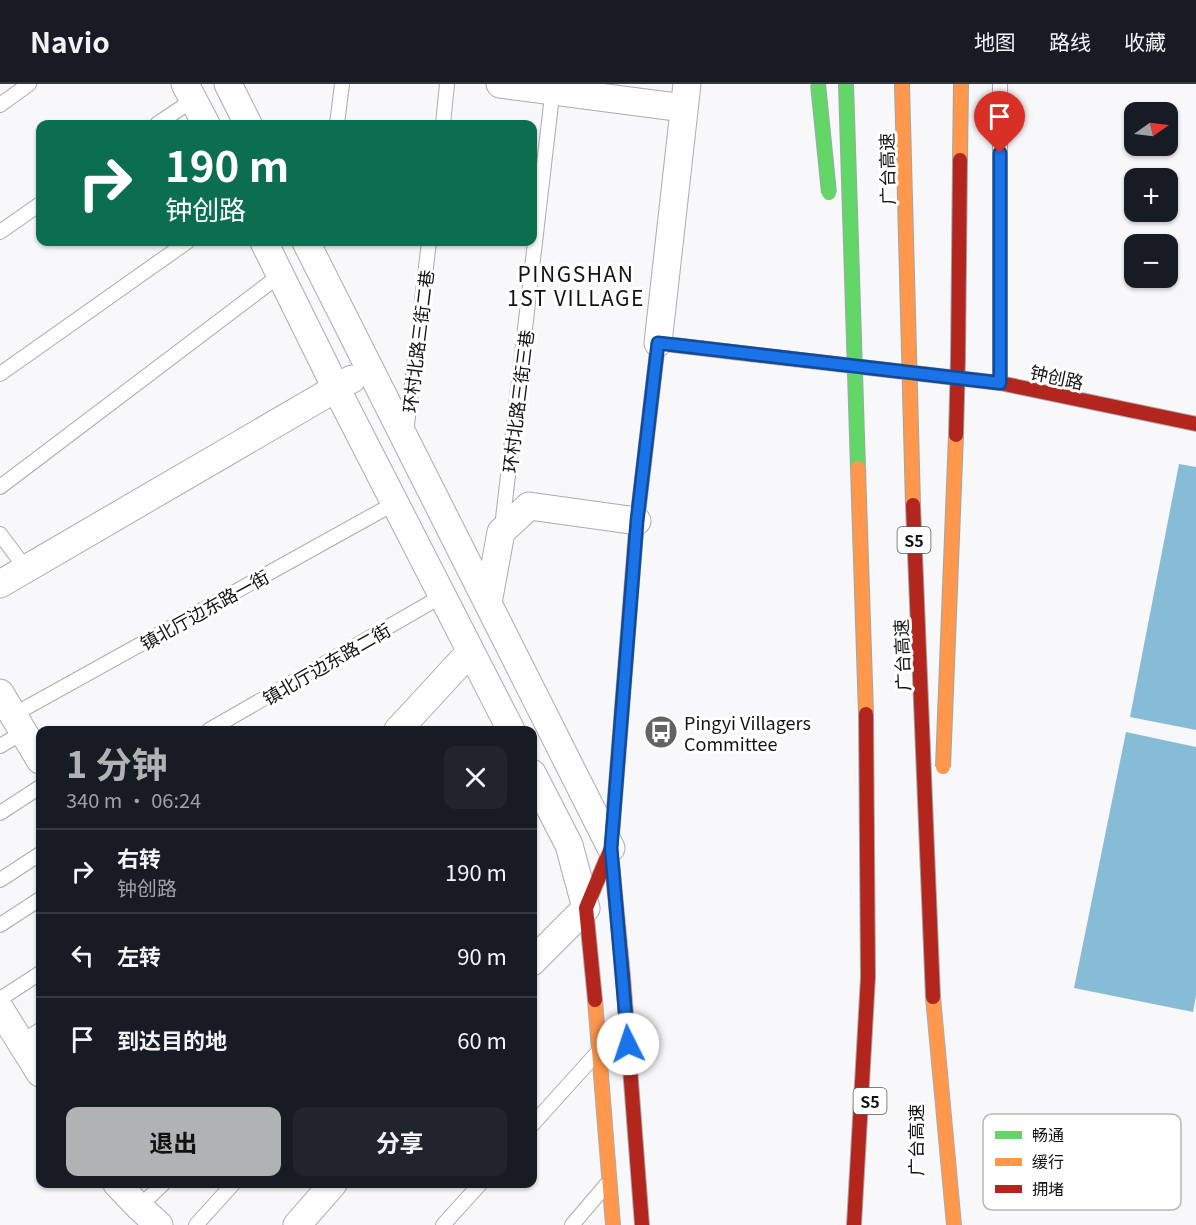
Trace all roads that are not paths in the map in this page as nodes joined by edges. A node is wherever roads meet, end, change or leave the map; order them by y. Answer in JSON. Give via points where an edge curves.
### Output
{"nodes":[{"id":1,"x":29,"y":84,"type":"edge"},
{"id":2,"x":342,"y":84,"type":"edge"},
{"id":3,"x":447,"y":84,"type":"edge"},
{"id":4,"x":500,"y":84,"type":"edge"},
{"id":5,"x":818,"y":84,"type":"edge"},
{"id":6,"x":846,"y":84,"type":"edge"},
{"id":7,"x":902,"y":84,"type":"edge"},
{"id":8,"x":961,"y":84,"type":"edge"},
{"id":9,"x":1000,"y":84,"type":"edge"},
{"id":10,"x":553,"y":87,"type":"edge"},
{"id":11,"x":189,"y":92,"type":"edge"},
{"id":12,"x":685,"y":96,"type":"edge"},
{"id":13,"x":0,"y":105,"type":"edge"},
{"id":14,"x":161,"y":120,"type":"edge"},
{"id":15,"x":204,"y":120,"type":"edge"},
{"id":16,"x":338,"y":120,"type":"edge"},
{"id":17,"x":443,"y":120,"type":"edge"},
{"id":18,"x":36,"y":207,"type":"edge"},
{"id":19,"x":831,"y":208,"type":"dead end"},
{"id":20,"x":537,"y":224,"type":"edge"},
{"id":21,"x":0,"y":232,"type":"edge"},
{"id":22,"x":181,"y":246,"type":"edge"},
{"id":23,"x":266,"y":246,"type":"edge"},
{"id":24,"x":308,"y":246,"type":"edge"},
{"id":25,"x":323,"y":246,"type":"edge"},
{"id":26,"x":429,"y":246,"type":"edge"},
{"id":27,"x":534,"y":246,"type":"edge"},
{"id":28,"x":320,"y":269,"type":"junction"},
{"id":29,"x":280,"y":275,"type":"junction"},
{"id":30,"x":839,"y":290,"type":"dead end"},
{"id":31,"x":658,"y":343,"type":"junction"},
{"id":32,"x":370,"y":370,"type":"junction"},
{"id":33,"x":0,"y":374,"type":"edge"},
{"id":34,"x":1000,"y":383,"type":"junction"},
{"id":35,"x":336,"y":388,"type":"junction"},
{"id":36,"x":1196,"y":424,"type":"edge"},
{"id":37,"x":405,"y":441,"type":"junction"},
{"id":38,"x":0,"y":488,"type":"edge"},
{"id":39,"x":859,"y":489,"type":"junction"},
{"id":40,"x":395,"y":503,"type":"junction"},
{"id":41,"x":637,"y":521,"type":"junction"},
{"id":42,"x":501,"y":532,"type":"junction"},
{"id":43,"x":0,"y":534,"type":"edge"},
{"id":44,"x":26,"y":569,"type":"junction"},
{"id":45,"x":0,"y":584,"type":"edge"},
{"id":46,"x":442,"y":596,"type":"junction"},
{"id":47,"x":488,"y":603,"type":"junction"},
{"id":48,"x":470,"y":652,"type":"junction"},
{"id":49,"x":12,"y":713,"type":"edge"},
{"id":50,"x":216,"y":726,"type":"edge"},
{"id":51,"x":405,"y":726,"type":"edge"},
{"id":52,"x":508,"y":726,"type":"edge"},
{"id":53,"x":0,"y":746,"type":"edge"},
{"id":54,"x":36,"y":752,"type":"edge"},
{"id":55,"x":537,"y":784,"type":"edge"},
{"id":56,"x":942,"y":784,"type":"dead end"},
{"id":57,"x":36,"y":790,"type":"edge"},
{"id":58,"x":0,"y":813,"type":"edge"},
{"id":59,"x":940,"y":831,"type":"dead end"},
{"id":60,"x":611,"y":848,"type":"junction"},
{"id":61,"x":36,"y":858,"type":"edge"},
{"id":62,"x":0,"y":880,"type":"edge"},
{"id":63,"x":36,"y":902,"type":"edge"},
{"id":64,"x":586,"y":908,"type":"junction"},
{"id":65,"x":0,"y":926,"type":"edge"},
{"id":66,"x":537,"y":957,"type":"edge"},
{"id":67,"x":36,"y":976,"type":"edge"},
{"id":68,"x":868,"y":977,"type":"junction"},
{"id":69,"x":933,"y":997,"type":"junction"},
{"id":70,"x":0,"y":999,"type":"edge"},
{"id":71,"x":0,"y":1009,"type":"edge"},
{"id":72,"x":31,"y":1036,"type":"edge"},
{"id":73,"x":600,"y":1049,"type":"junction"},
{"id":74,"x":36,"y":1057,"type":"edge"},
{"id":75,"x":537,"y":1119,"type":"edge"},
{"id":76,"x":933,"y":1134,"type":"dead end"},
{"id":77,"x":871,"y":1166,"type":"dead end"},
{"id":78,"x":609,"y":1181,"type":"junction"},
{"id":79,"x":121,"y":1188,"type":"edge"},
{"id":80,"x":159,"y":1188,"type":"edge"},
{"id":81,"x":229,"y":1188,"type":"edge"},
{"id":82,"x":329,"y":1188,"type":"edge"},
{"id":83,"x":476,"y":1188,"type":"edge"},
{"id":84,"x":139,"y":1207,"type":"junction"},
{"id":85,"x":159,"y":1225,"type":"edge"},
{"id":86,"x":196,"y":1225,"type":"edge"},
{"id":87,"x":297,"y":1225,"type":"edge"},
{"id":88,"x":443,"y":1225,"type":"edge"},
{"id":89,"x":572,"y":1225,"type":"edge"},
{"id":90,"x":613,"y":1225,"type":"edge"},
{"id":91,"x":642,"y":1225,"type":"edge"},
{"id":92,"x":854,"y":1225,"type":"edge"},
{"id":93,"x":954,"y":1225,"type":"edge"}],
"edges":[{"from":1,"to":13,"type":"lane"},
{"from":2,"to":16,"type":"lane"},
{"from":3,"to":17,"type":"lane"},
{"from":4,"to":10,"type":"street"},
{"from":5,"to":19,"type":"main road","bridge":true},
{"from":6,"to":39,"type":"main road","name":"广台高速","number":"S5","bridge":true},
{"from":7,"to":69,"type":"main road","name":"广台高速","number":"S5","bridge":true,"via":[[911,462]]},
{"from":8,"to":56,"type":"main road","bridge":true,"via":[[958,370]]},
{"from":9,"to":34,"type":"lane"},
{"from":10,"to":12,"type":"street"},
{"from":10,"to":20,"type":"lane","name":"环村北路三街三巷"},
{"from":11,"to":14,"type":"lane"},
{"from":11,"to":15,"type":"street"},
{"from":12,"to":31,"type":"street"},
{"from":18,"to":21,"type":"lane"},
{"from":22,"to":33,"type":"lane"},
{"from":23,"to":29,"type":"street"},
{"from":24,"to":28,"type":"street"},
{"from":25,"to":28,"type":"lane"},
{"from":26,"to":37,"type":"lane","name":"环村北路三街二巷"},
{"from":27,"to":42,"type":"lane","name":"环村北路三街三巷"},
{"from":28,"to":32,"type":"street"},
{"from":29,"to":35,"type":"street"},
{"from":29,"to":38,"type":"lane"},
{"from":30,"to":39,"type":"main road","bridge":true},
{"from":31,"to":34,"type":"main road","name":"钟创路"},
{"from":31,"to":41,"type":"main road"},
{"from":32,"to":35,"type":"street"},
{"from":32,"to":37,"type":"street"},
{"from":34,"to":36,"type":"main road","name":"钟创路"},
{"from":35,"to":40,"type":"street"},
{"from":35,"to":44,"type":"street"},
{"from":37,"to":47,"type":"street"},
{"from":39,"to":68,"type":"main road","name":"广台高速","number":"S5","bridge":true},
{"from":40,"to":46,"type":"street"},
{"from":40,"to":49,"type":"lane","name":"镇北厅边东路一街"},
{"from":41,"to":42,"type":"street","via":[[529,506]]},
{"from":41,"to":60,"type":"main road"},
{"from":42,"to":47,"type":"street"},
{"from":43,"to":44,"type":"lane"},
{"from":44,"to":45,"type":"street"},
{"from":46,"to":48,"type":"street"},
{"from":46,"to":50,"type":"lane","name":"镇北厅边东路二街"},
{"from":47,"to":60,"type":"street"},
{"from":48,"to":51,"type":"street"},
{"from":48,"to":52,"type":"street"},
{"from":49,"to":53,"type":"lane","name":"镇北厅边东路一街"},
{"from":49,"to":54,"type":"street"},
{"from":55,"to":64,"type":"street","via":[[569,845]]},
{"from":57,"to":58,"type":"lane"},
{"from":59,"to":69,"type":"main road","bridge":true},
{"from":60,"to":64,"type":"main road"},
{"from":60,"to":91,"type":"main road"},
{"from":61,"to":62,"type":"lane"},
{"from":63,"to":65,"type":"lane"},
{"from":64,"to":66,"type":"street"},
{"from":64,"to":73,"type":"main road"},
{"from":67,"to":70,"type":"lane"},
{"from":68,"to":77,"type":"main road","name":"广台高速","number":"S5"},
{"from":68,"to":92,"type":"main road"},
{"from":69,"to":76,"type":"main road","name":"广台高速","number":"S5"},
{"from":69,"to":93,"type":"main road"},
{"from":71,"to":72,"type":"street"},
{"from":72,"to":74,"type":"street"},
{"from":73,"to":75,"type":"lane"},
{"from":73,"to":78,"type":"main road"},
{"from":78,"to":89,"type":"lane"},
{"from":78,"to":90,"type":"main road"},
{"from":79,"to":84,"type":"street"},
{"from":80,"to":84,"type":"lane"},
{"from":81,"to":86,"type":"lane"},
{"from":82,"to":87,"type":"street"},
{"from":83,"to":88,"type":"lane"},
{"from":84,"to":85,"type":"street"}]}
